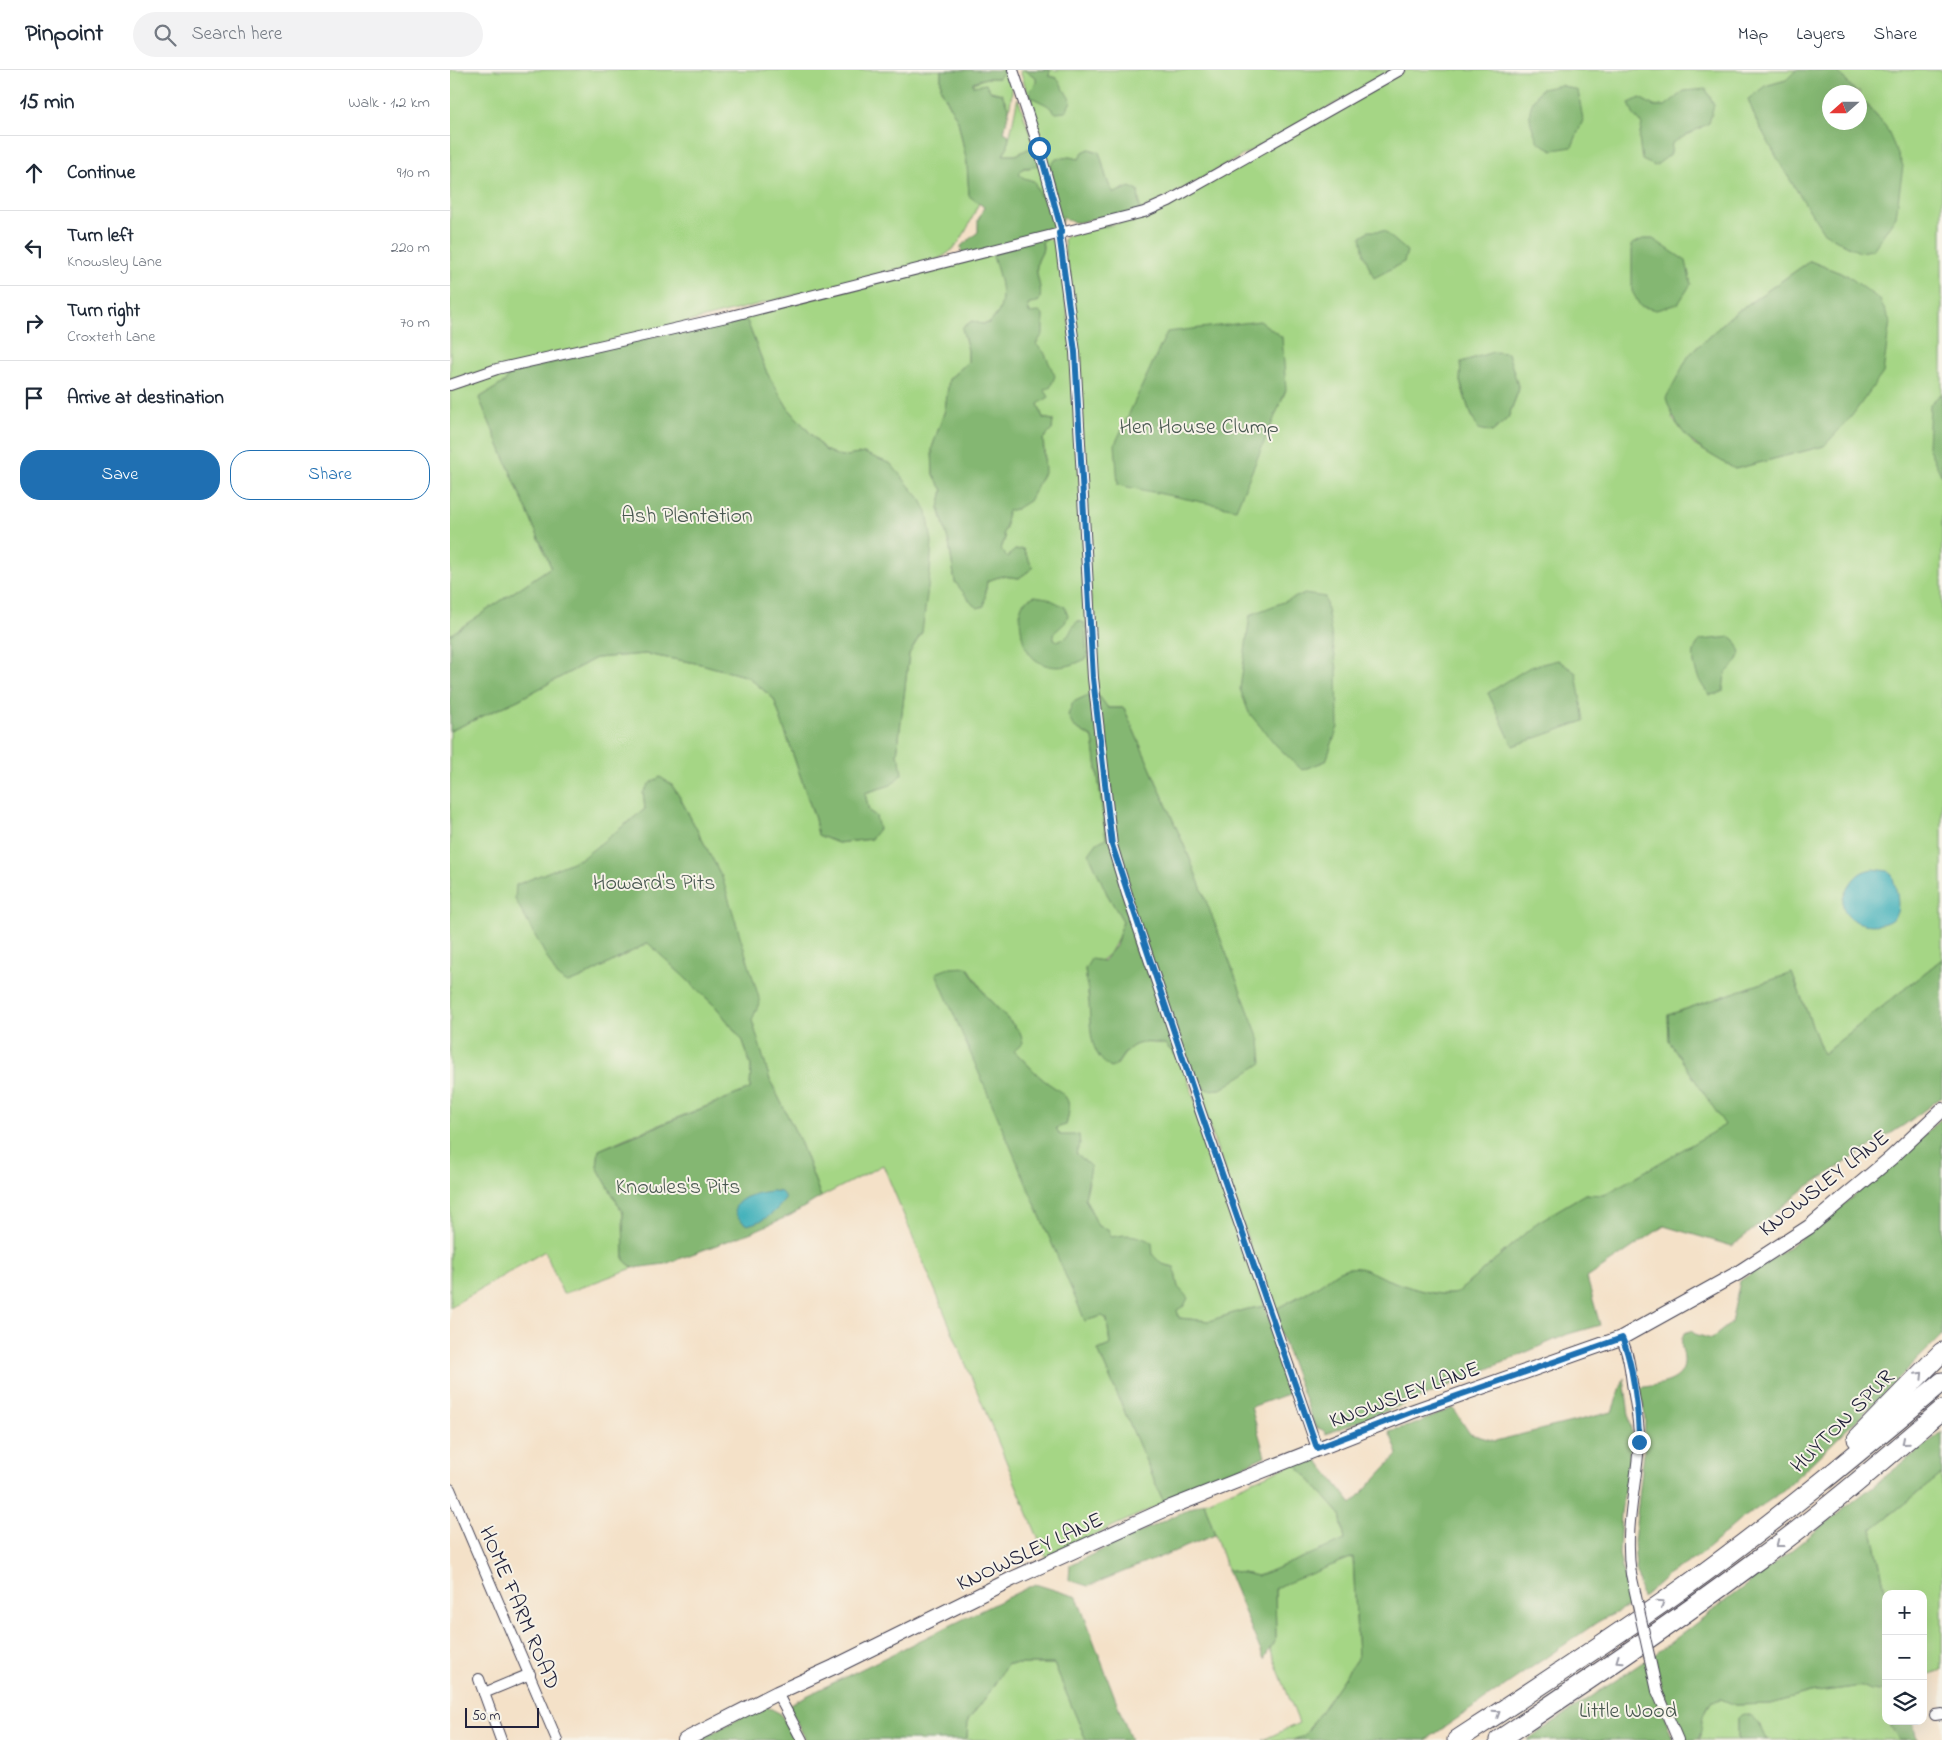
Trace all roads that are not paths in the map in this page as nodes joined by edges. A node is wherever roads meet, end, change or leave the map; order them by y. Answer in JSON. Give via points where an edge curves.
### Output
{"nodes":[{"id":1,"x":1013,"y":70,"type":"edge"},
{"id":2,"x":1400,"y":70,"type":"edge"},
{"id":3,"x":1060,"y":232,"type":"junction"},
{"id":4,"x":450,"y":385,"type":"edge"},
{"id":5,"x":1942,"y":1110,"type":"edge"},
{"id":6,"x":1622,"y":1338,"type":"junction"},
{"id":7,"x":1942,"y":1352,"type":"edge"},
{"id":8,"x":1942,"y":1382,"type":"edge"},
{"id":9,"x":1942,"y":1410,"type":"edge"},
{"id":10,"x":1317,"y":1448,"type":"junction"},
{"id":11,"x":451,"y":1495,"type":"edge"},
{"id":12,"x":1773,"y":1520,"type":"junction"},
{"id":13,"x":530,"y":1674,"type":"junction"},
{"id":14,"x":479,"y":1679,"type":"dead end"},
{"id":15,"x":484,"y":1693,"type":"junction"},
{"id":16,"x":777,"y":1693,"type":"junction"},
{"id":17,"x":501,"y":1740,"type":"edge"},
{"id":18,"x":557,"y":1740,"type":"edge"},
{"id":19,"x":684,"y":1740,"type":"edge"},
{"id":20,"x":802,"y":1740,"type":"edge"},
{"id":21,"x":1457,"y":1740,"type":"edge"},
{"id":22,"x":1499,"y":1740,"type":"edge"},
{"id":23,"x":1678,"y":1740,"type":"edge"}],
"edges":[{"from":1,"to":3,"type":"street","via":[[1039,148]]},
{"from":2,"to":3,"type":"street","via":[[1155,208]]},
{"from":3,"to":4,"type":"street","via":[[731,316],[497,369]]},
{"from":3,"to":10,"type":"street","via":[[1075,352],[1093,678],[1112,845]]},
{"from":5,"to":6,"type":"main road","name":"KNOWSLEY LANE","via":[[1809,1227],[1738,1273]]},
{"from":6,"to":10,"type":"main road","name":"KNOWSLEY LANE"},
{"from":6,"to":23,"type":"street","bridge":true,"via":[[1639,1423],[1629,1527],[1631,1574],[1657,1691]]},
{"from":12,"to":7,"type":"highway","name":"HUYTON SPUR","one_way":true},
{"from":8,"to":12,"type":"highway"},
{"from":9,"to":22,"type":"highway","one_way":true,"via":[[1864,1477],[1753,1564],[1614,1664]]},
{"from":10,"to":16,"type":"main road","name":"KNOWSLEY LANE","via":[[1171,1507],[1012,1579]]},
{"from":11,"to":13,"type":"street","name":"HOME FARM ROAD"},
{"from":21,"to":12,"type":"highway","one_way":true,"via":[[1591,1653]]},
{"from":13,"to":15,"type":"street"},
{"from":13,"to":18,"type":"street","name":"HOME FARM ROAD"},
{"from":14,"to":15,"type":"street"},
{"from":15,"to":17,"type":"street"},
{"from":16,"to":19,"type":"main road","name":"KNOWSLEY LANE"},
{"from":16,"to":20,"type":"street"}]}
